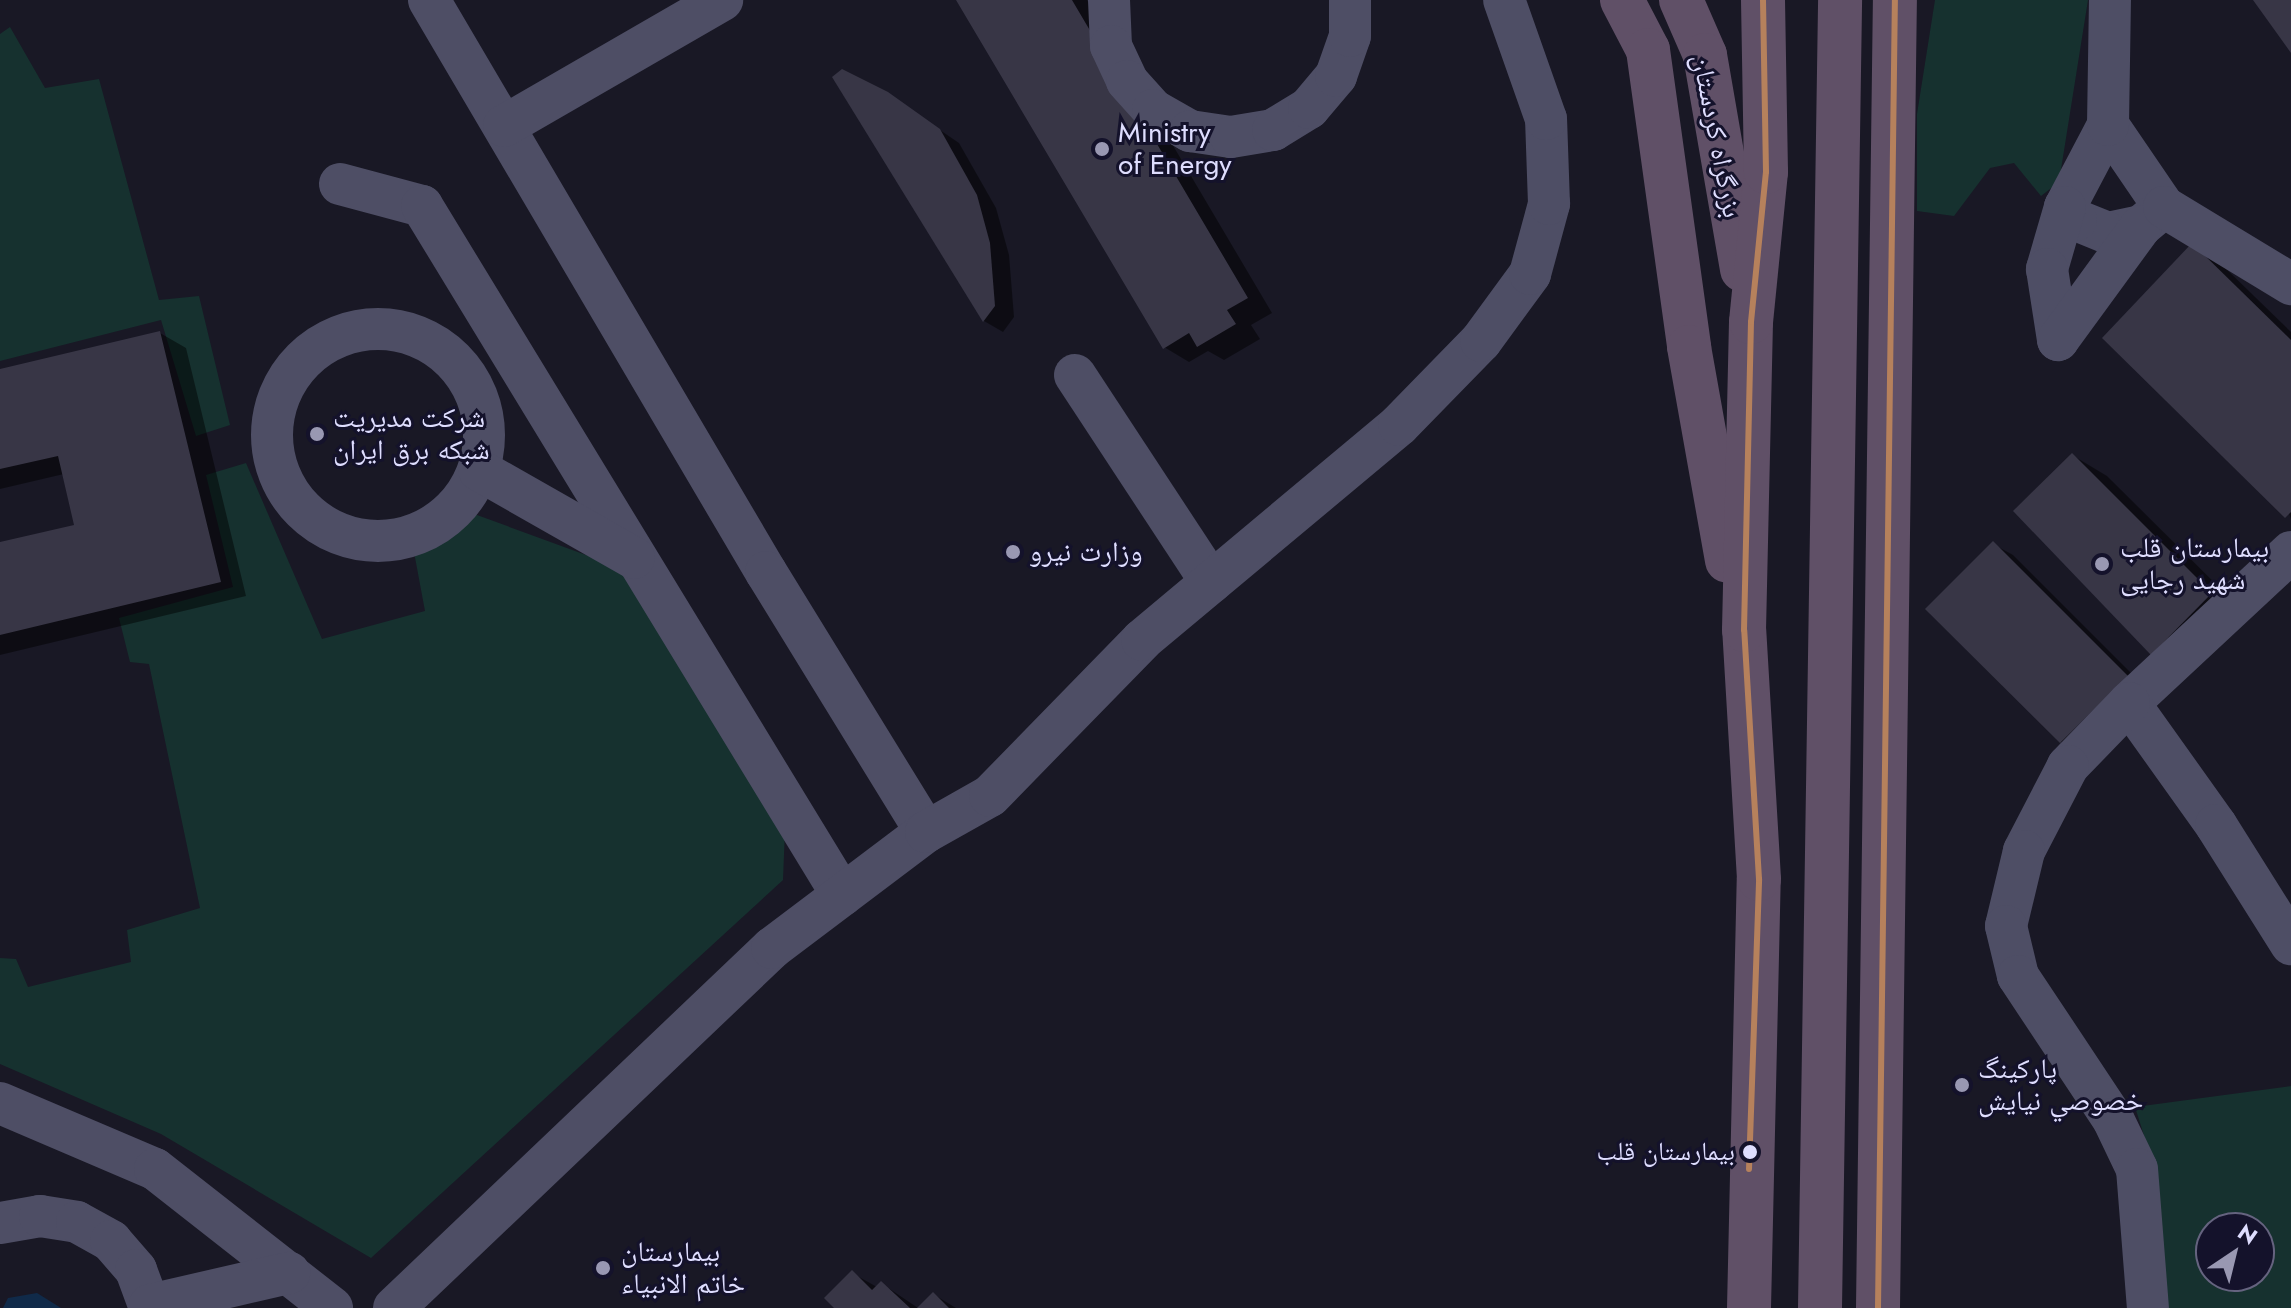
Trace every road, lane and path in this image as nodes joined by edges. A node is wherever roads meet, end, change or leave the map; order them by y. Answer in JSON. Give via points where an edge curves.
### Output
{"nodes":[{"id":1,"x":429,"y":0,"type":"edge"},
{"id":2,"x":722,"y":0,"type":"edge"},
{"id":3,"x":1109,"y":0,"type":"edge"},
{"id":4,"x":1350,"y":0,"type":"edge"},
{"id":5,"x":1504,"y":0,"type":"edge"},
{"id":6,"x":1622,"y":0,"type":"edge"},
{"id":7,"x":1681,"y":0,"type":"edge"},
{"id":8,"x":1763,"y":0,"type":"edge"},
{"id":9,"x":1840,"y":0,"type":"edge"},
{"id":10,"x":1895,"y":0,"type":"edge"},
{"id":11,"x":2110,"y":0,"type":"edge"},
{"id":12,"x":2108,"y":125,"type":"junction"},
{"id":13,"x":504,"y":126,"type":"junction"},
{"id":14,"x":340,"y":184,"type":"dead end"},
{"id":15,"x":2065,"y":207,"type":"junction"},
{"id":16,"x":2153,"y":216,"type":"junction"},
{"id":17,"x":2291,"y":284,"type":"edge"},
{"id":18,"x":1751,"y":322,"type":"junction"},
{"id":19,"x":1075,"y":375,"type":"dead end"},
{"id":20,"x":479,"y":470,"type":"junction"},
{"id":21,"x":2291,"y":552,"type":"edge"},
{"id":22,"x":637,"y":559,"type":"junction"},
{"id":23,"x":1211,"y":582,"type":"junction"},
{"id":24,"x":1744,"y":630,"type":"junction"},
{"id":25,"x":2129,"y":703,"type":"junction"},
{"id":26,"x":926,"y":832,"type":"junction"},
{"id":27,"x":842,"y":895,"type":"junction"},
{"id":28,"x":2291,"y":944,"type":"edge"},
{"id":29,"x":0,"y":1103,"type":"edge"},
{"id":30,"x":0,"y":1223,"type":"edge"},
{"id":31,"x":1749,"y":1243,"type":"junction"},
{"id":32,"x":1878,"y":1251,"type":"junction"},
{"id":33,"x":289,"y":1273,"type":"junction"},
{"id":34,"x":150,"y":1307,"type":"edge"},
{"id":35,"x":332,"y":1308,"type":"edge"},
{"id":36,"x":394,"y":1308,"type":"edge"},
{"id":37,"x":1749,"y":1308,"type":"edge"},
{"id":38,"x":1778,"y":1308,"type":"edge"},
{"id":39,"x":1820,"y":1308,"type":"edge"},
{"id":40,"x":1858,"y":1308,"type":"edge"},
{"id":41,"x":1878,"y":1308,"type":"edge"},
{"id":42,"x":2148,"y":1308,"type":"edge"}],
"edges":[{"from":1,"to":13,"type":"lane"},
{"from":2,"to":13,"type":"lane"},
{"from":3,"to":4,"type":"lane","via":[[1111,46],[1127,81],[1153,110],[1190,131],[1231,137],[1273,130],[1309,108],[1336,76],[1350,36]]},
{"from":5,"to":23,"type":"lane","via":[[1546,119],[1549,204],[1530,274],[1481,341],[1399,425]]},
{"from":6,"to":24,"type":"highway","via":[[1648,50],[1689,347],[1721,536]]},
{"from":7,"to":18,"type":"highway","name":"بزرگراه کردستان","via":[[1705,55]]},
{"from":8,"to":18,"type":"highway","via":[[1766,172]]},
{"from":9,"to":39,"type":"highway"},
{"from":10,"to":32,"type":"highway"},
{"from":11,"to":12,"type":"lane"},
{"from":12,"to":15,"type":"lane"},
{"from":12,"to":16,"type":"lane"},
{"from":13,"to":26,"type":"lane"},
{"from":14,"to":22,"type":"lane","via":[[422,206]]},
{"from":15,"to":16,"type":"lane","via":[[2091,229],[2108,233]]},
{"from":15,"to":16,"type":"lane","via":[[2047,269],[2058,340]]},
{"from":16,"to":17,"type":"lane"},
{"from":18,"to":24,"type":"highway"},
{"from":19,"to":23,"type":"lane"},
{"from":20,"to":20,"type":"lane","via":[[485,435],[479,400],[462,370],[445,354],[405,331],[370,328],[336,336],[306,355],[284,382],[273,415],[272,451],[305,512],[334,532],[369,541],[404,538],[426,529],[462,500]]},
{"from":20,"to":22,"type":"lane"},
{"from":21,"to":25,"type":"lane"},
{"from":22,"to":27,"type":"lane"},
{"from":23,"to":26,"type":"lane","via":[[1142,640],[990,796]]},
{"from":24,"to":31,"type":"highway","via":[[1759,879]]},
{"from":25,"to":28,"type":"lane","via":[[2216,825]]},
{"from":25,"to":42,"type":"lane","via":[[2068,766],[2024,851],[2006,926],[2018,976],[2113,1119],[2137,1169]]},
{"from":26,"to":27,"type":"lane"},
{"from":27,"to":36,"type":"lane","via":[[772,948]]},
{"from":29,"to":33,"type":"lane","via":[[155,1169]]},
{"from":30,"to":34,"type":"lane","via":[[40,1216],[77,1222],[111,1241],[136,1270]]},
{"from":31,"to":37,"type":"highway"},
{"from":31,"to":38,"type":"highway"},
{"from":32,"to":40,"type":"highway"},
{"from":32,"to":41,"type":"highway"},
{"from":33,"to":34,"type":"lane"},
{"from":33,"to":35,"type":"lane"}]}
